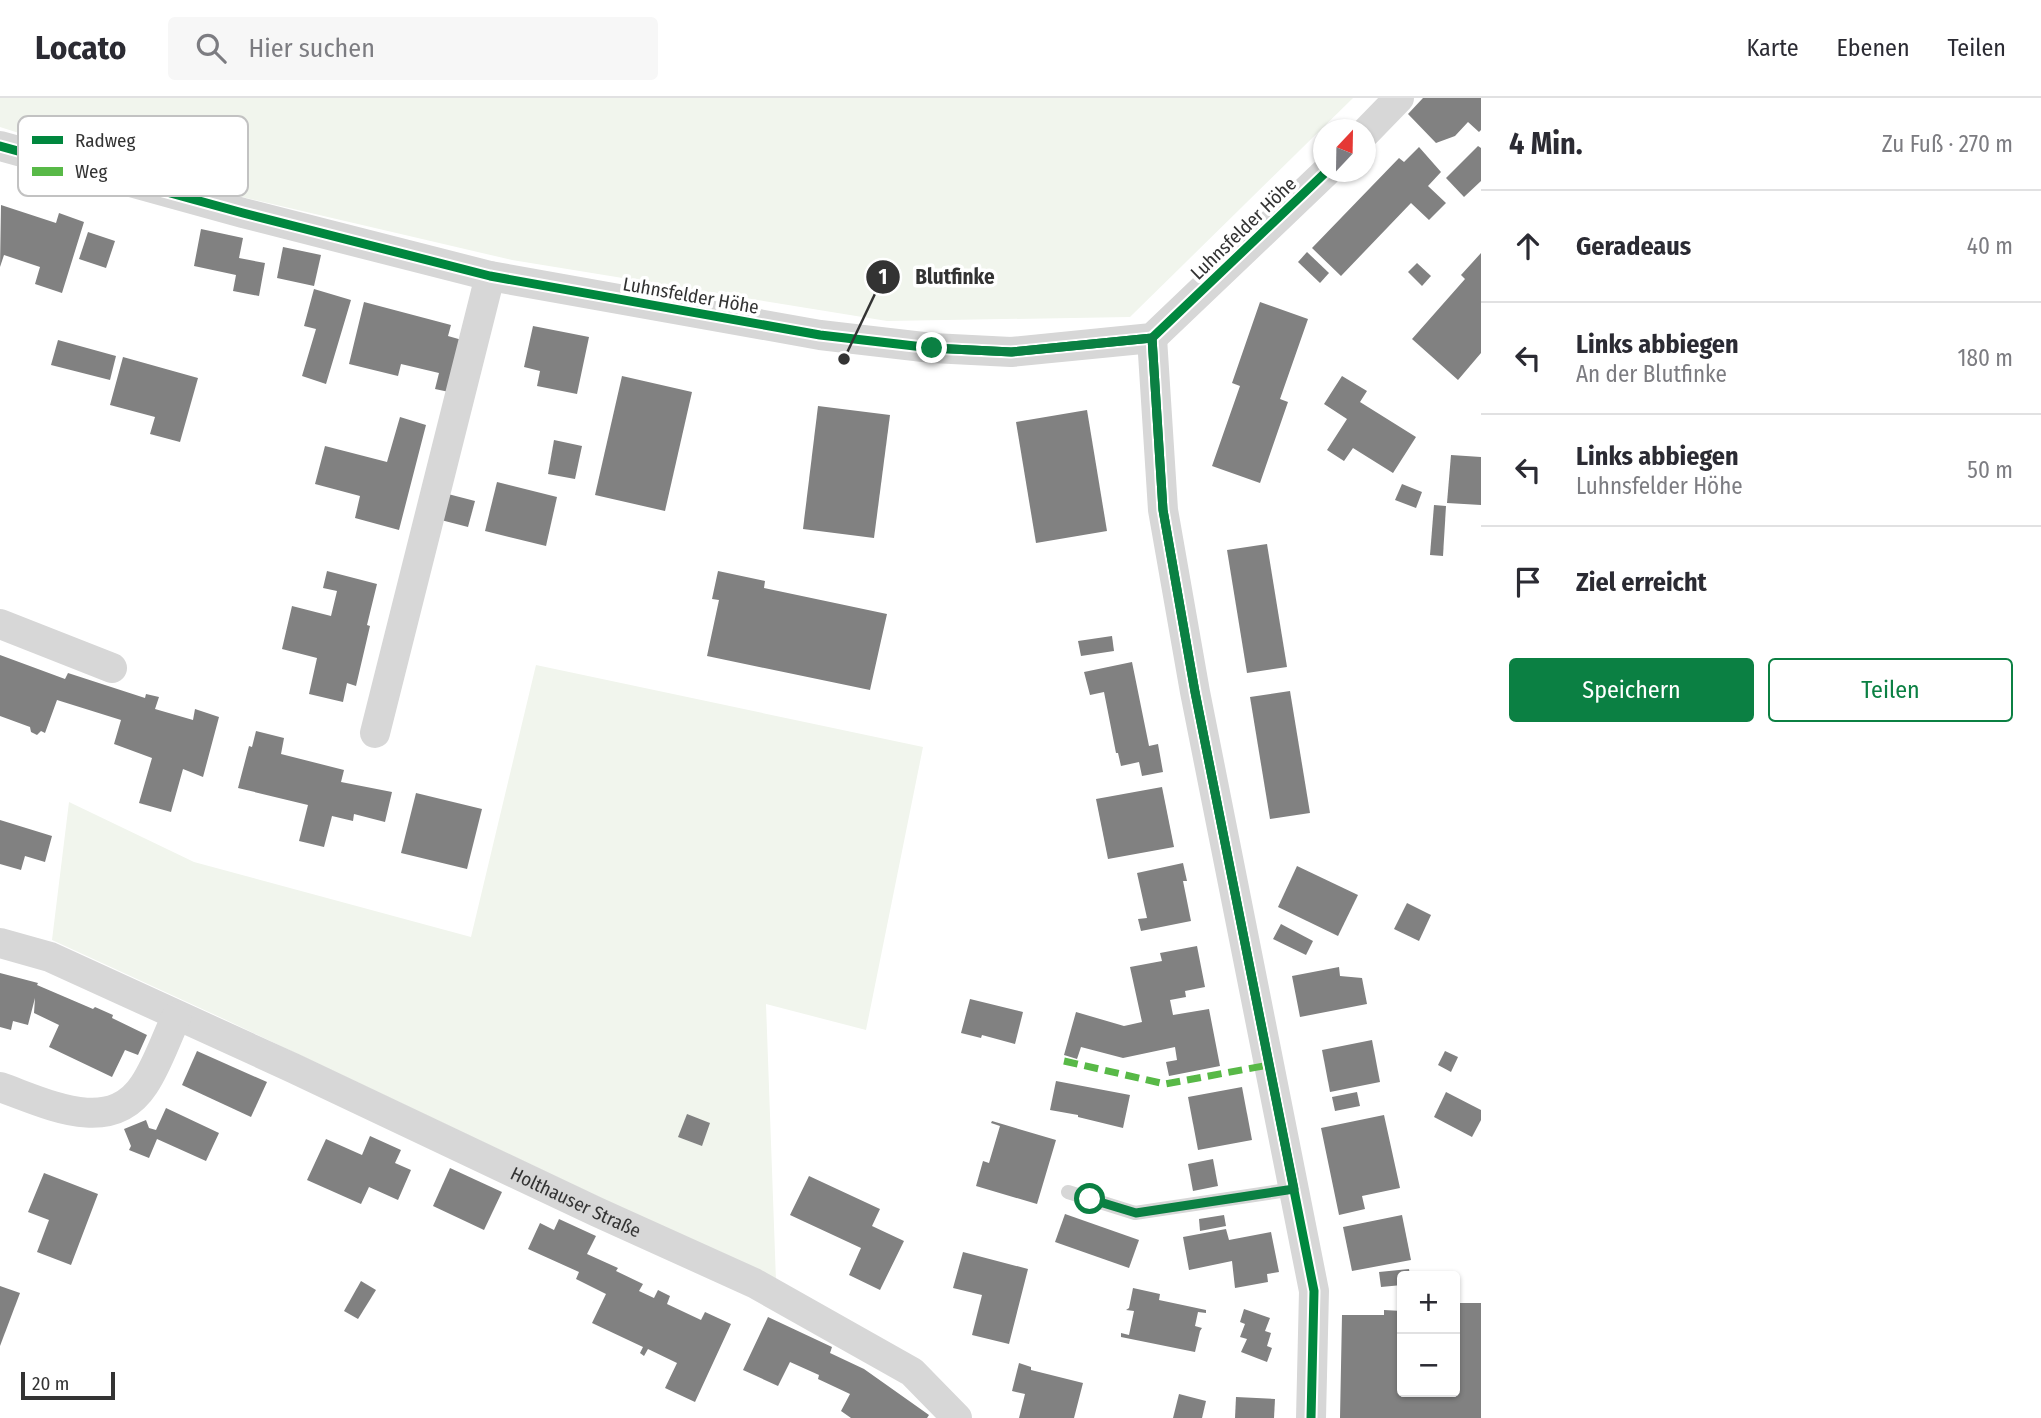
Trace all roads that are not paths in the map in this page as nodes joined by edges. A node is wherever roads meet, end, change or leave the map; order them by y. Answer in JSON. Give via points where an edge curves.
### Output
{"nodes":[{"id":1,"x":1399,"y":98,"type":"edge"},
{"id":2,"x":1376,"y":122,"type":"edge"},
{"id":3,"x":0,"y":146,"type":"edge"},
{"id":4,"x":18,"y":151,"type":"edge"},
{"id":5,"x":1316,"y":182,"type":"edge"},
{"id":6,"x":181,"y":196,"type":"edge"},
{"id":7,"x":489,"y":276,"type":"junction"},
{"id":8,"x":1152,"y":338,"type":"junction"},
{"id":9,"x":0,"y":624,"type":"edge"},
{"id":10,"x":112,"y":668,"type":"dead end"},
{"id":11,"x":375,"y":733,"type":"dead end"},
{"id":12,"x":0,"y":943,"type":"edge"},
{"id":13,"x":177,"y":1016,"type":"junction"},
{"id":14,"x":0,"y":1087,"type":"edge"},
{"id":15,"x":1294,"y":1189,"type":"junction"},
{"id":16,"x":1068,"y":1192,"type":"dead end"},
{"id":17,"x":957,"y":1418,"type":"edge"},
{"id":18,"x":1311,"y":1418,"type":"edge"}],
"edges":[{"from":1,"to":2,"type":"street"},
{"from":3,"to":4,"type":"street","name":"Luhnsfelder Höhe"},
{"from":5,"to":8,"type":"street","name":"Luhnsfelder Höhe"},
{"from":6,"to":7,"type":"street","name":"Luhnsfelder Höhe"},
{"from":7,"to":8,"type":"street","name":"Luhnsfelder Höhe","via":[[780,329],[932,348],[1012,352]]},
{"from":7,"to":11,"type":"street"},
{"from":8,"to":15,"type":"street","via":[[1163,510]]},
{"from":9,"to":10,"type":"street"},
{"from":12,"to":13,"type":"street","name":"Holthauser Straße","via":[[50,957]]},
{"from":13,"to":14,"type":"street","via":[[144,1084],[128,1104],[100,1113],[76,1113]]},
{"from":13,"to":17,"type":"street","name":"Holthauser Straße","via":[[754,1283],[912,1372]]},
{"from":15,"to":16,"type":"lane","via":[[1136,1213]]},
{"from":15,"to":18,"type":"street","via":[[1314,1291]]}]}
